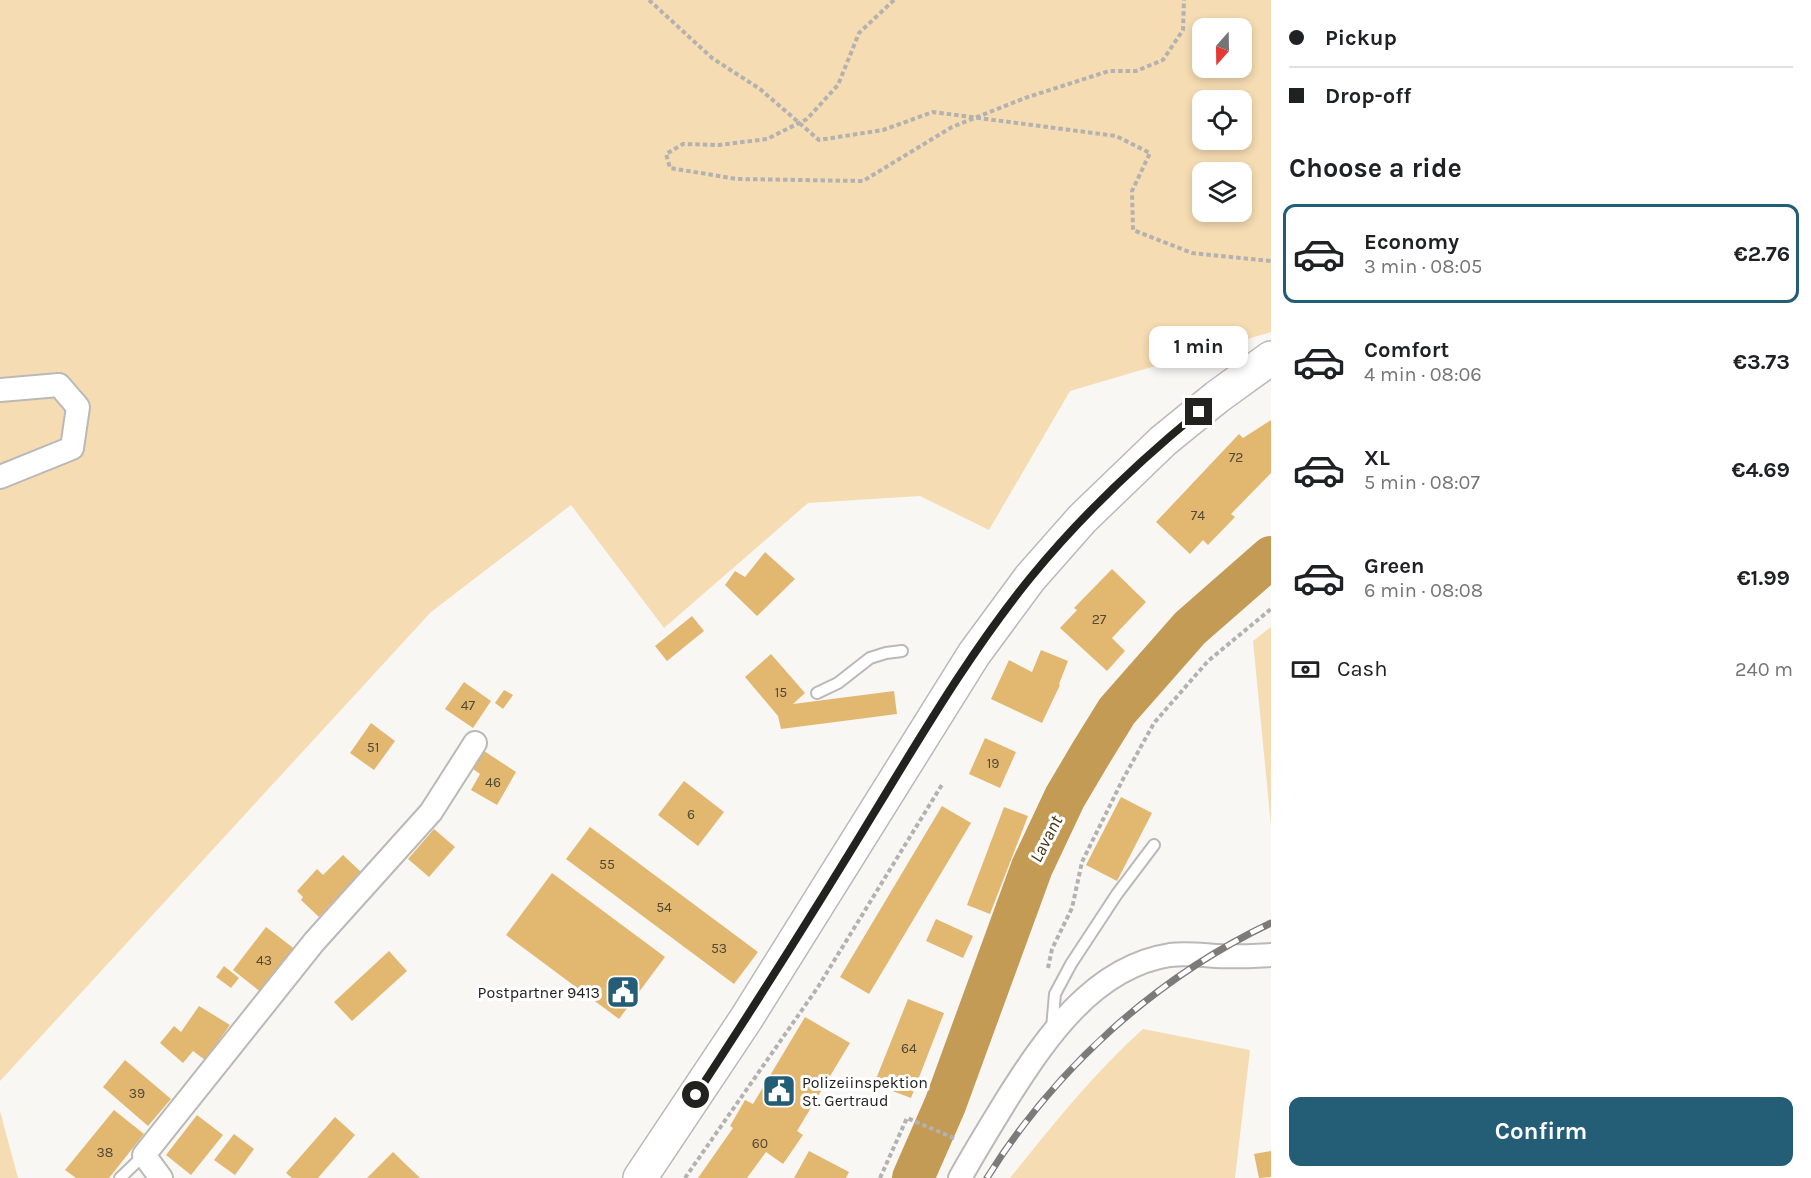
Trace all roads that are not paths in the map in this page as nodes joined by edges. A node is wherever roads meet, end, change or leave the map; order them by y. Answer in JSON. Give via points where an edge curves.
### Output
{"nodes":[{"id":1,"x":1271,"y":358,"type":"edge"},
{"id":2,"x":0,"y":390,"type":"edge"},
{"id":3,"x":0,"y":477,"type":"edge"},
{"id":4,"x":902,"y":651,"type":"dead end"},
{"id":5,"x":817,"y":693,"type":"dead end"},
{"id":6,"x":475,"y":743,"type":"dead end"},
{"id":7,"x":1154,"y":845,"type":"dead end"},
{"id":8,"x":1271,"y":955,"type":"edge"},
{"id":9,"x":1051,"y":1034,"type":"junction"},
{"id":10,"x":144,"y":1155,"type":"junction"},
{"id":11,"x":120,"y":1178,"type":"edge"},
{"id":12,"x":161,"y":1178,"type":"edge"},
{"id":13,"x":640,"y":1178,"type":"edge"},
{"id":14,"x":960,"y":1178,"type":"edge"}],
"edges":[{"from":1,"to":13,"type":"main road","via":[[1163,441],[1082,519],[1030,578],[968,663],[752,1009]]},
{"from":2,"to":3,"type":"street","via":[[60,385],[78,407],[72,448]]},
{"from":4,"to":5,"type":"lane","via":[[870,658],[838,683]]},
{"from":6,"to":10,"type":"street","via":[[431,812],[314,942]]},
{"from":7,"to":9,"type":"lane","via":[[1071,963],[1055,994]]},
{"from":8,"to":9,"type":"street","via":[[1169,955],[1139,964],[1109,979]]},
{"from":9,"to":14,"type":"street"},
{"from":10,"to":11,"type":"lane"},
{"from":10,"to":12,"type":"street"}]}
